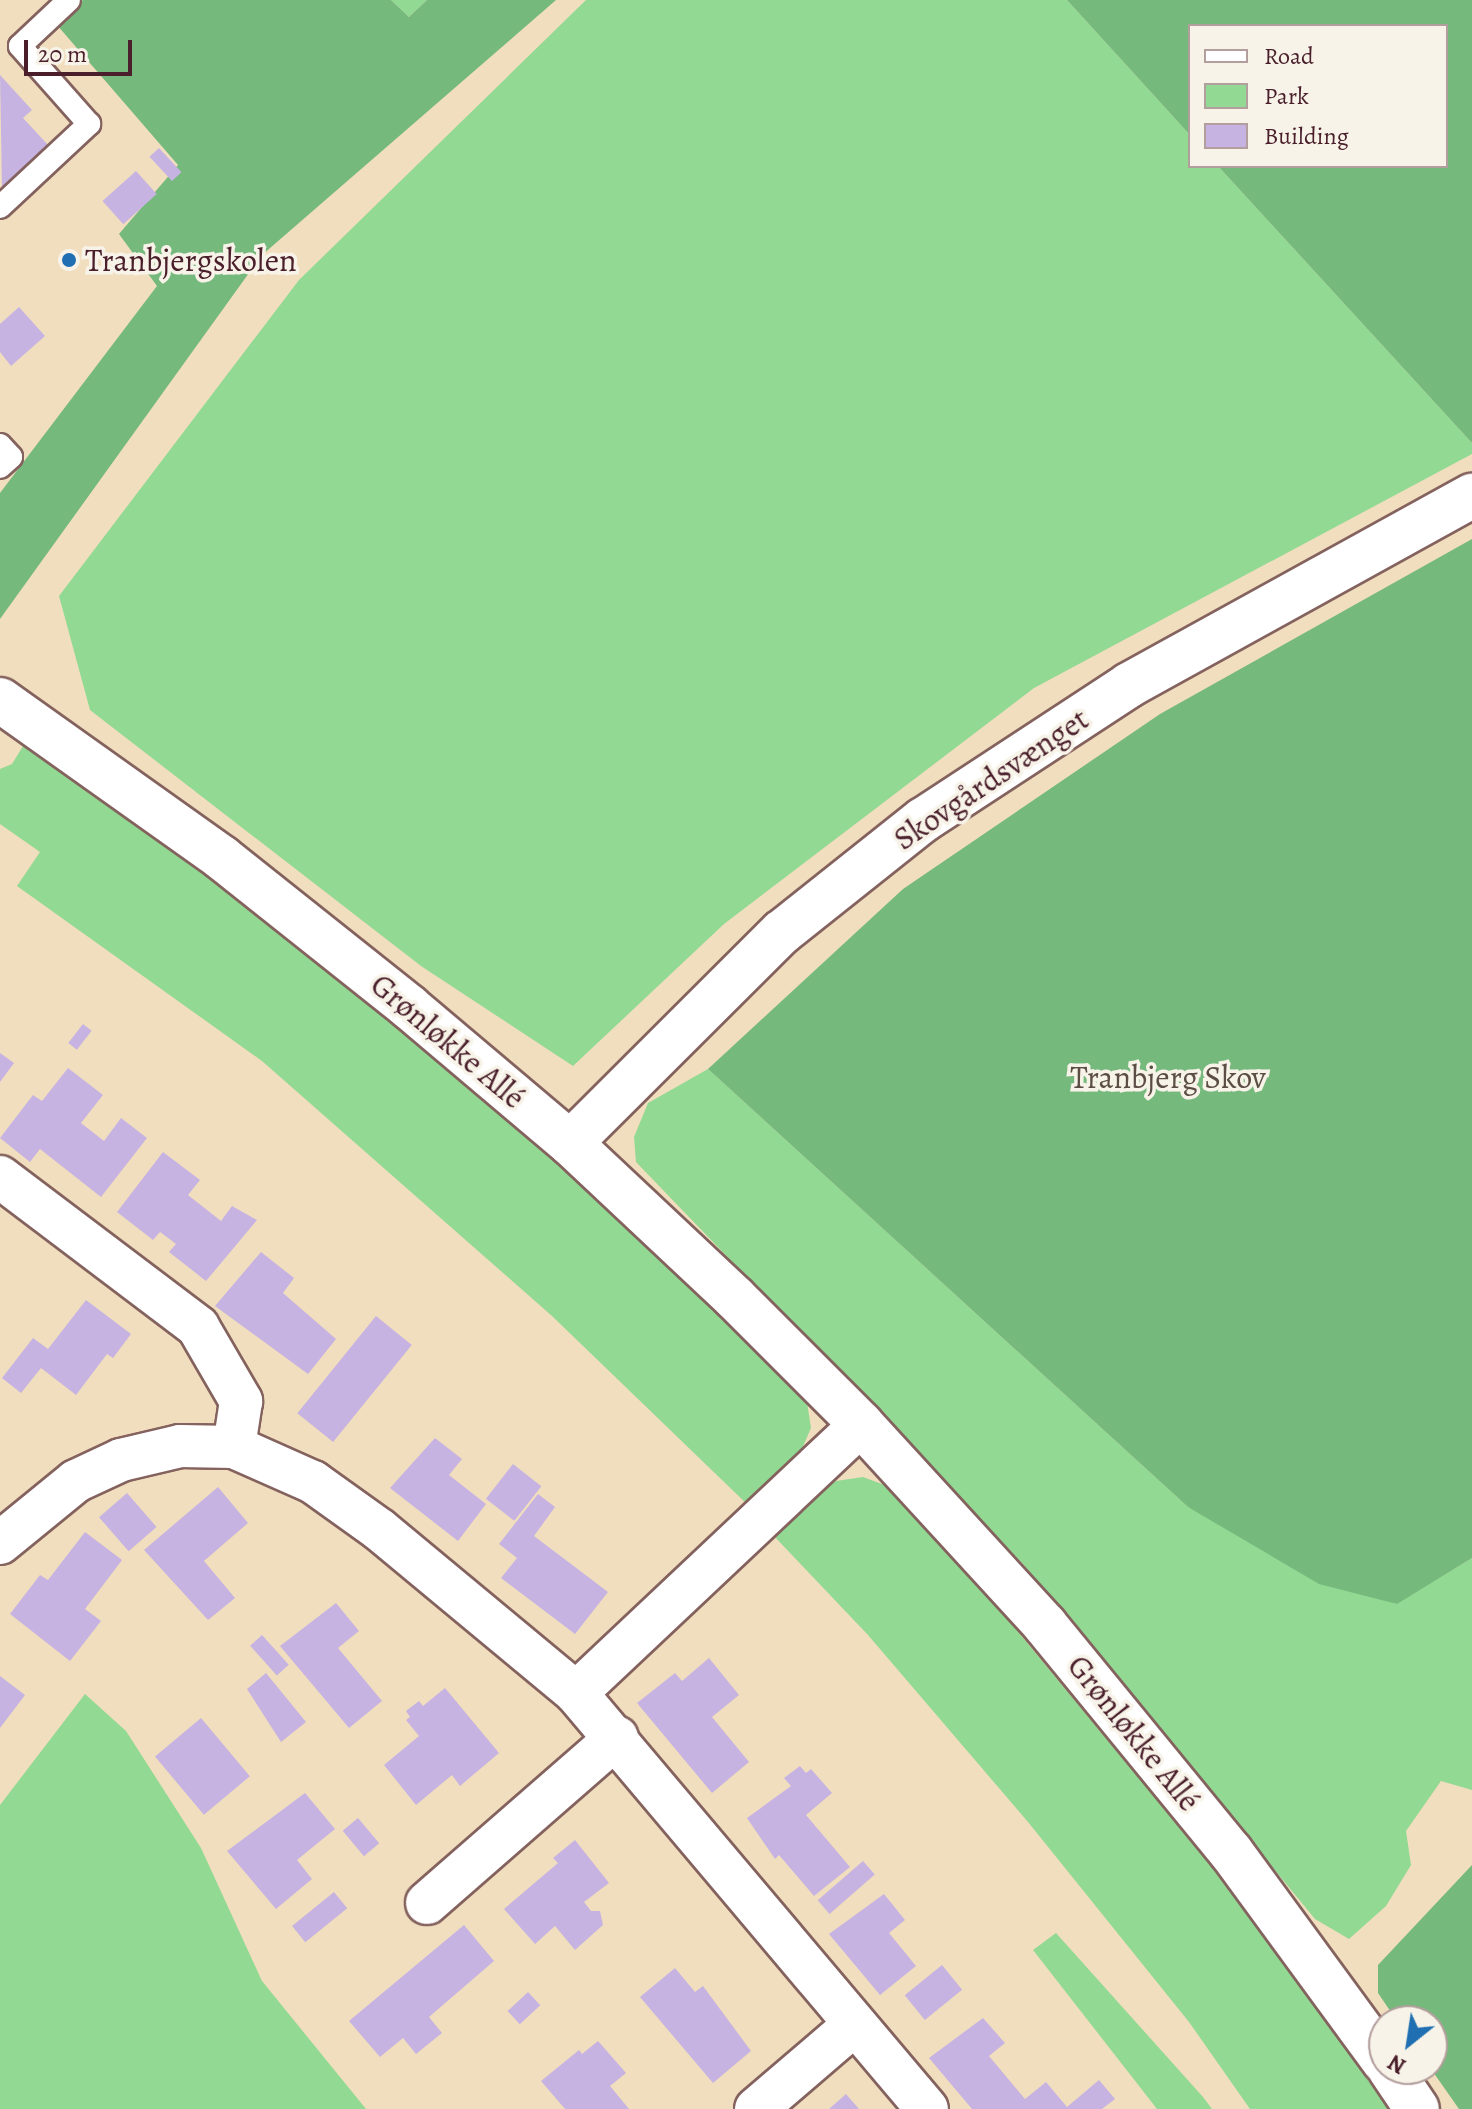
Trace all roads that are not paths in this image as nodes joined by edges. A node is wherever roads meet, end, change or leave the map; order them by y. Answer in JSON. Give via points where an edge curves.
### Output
{"nodes":[{"id":1,"x":69,"y":0,"type":"edge"},
{"id":2,"x":0,"y":207,"type":"edge"},
{"id":3,"x":0,"y":445,"type":"edge"},
{"id":4,"x":0,"y":467,"type":"edge"},
{"id":5,"x":1472,"y":496,"type":"edge"},
{"id":6,"x":0,"y":700,"type":"edge"},
{"id":7,"x":570,"y":1143,"type":"junction"},
{"id":8,"x":0,"y":1177,"type":"edge"},
{"id":9,"x":861,"y":1424,"type":"junction"},
{"id":10,"x":234,"y":1447,"type":"junction"},
{"id":11,"x":0,"y":1543,"type":"edge"},
{"id":12,"x":576,"y":1693,"type":"junction"},
{"id":13,"x":617,"y":1737,"type":"junction"},
{"id":14,"x":427,"y":1903,"type":"dead end"},
{"id":15,"x":855,"y":2024,"type":"junction"},
{"id":16,"x":1368,"y":2039,"type":"edge"},
{"id":17,"x":1401,"y":2085,"type":"edge"},
{"id":18,"x":756,"y":2109,"type":"edge"},
{"id":19,"x":927,"y":2109,"type":"edge"},
{"id":20,"x":1417,"y":2109,"type":"edge"}],
"edges":[{"from":1,"to":2,"type":"lane","via":[[20,46],[89,124]]},
{"from":3,"to":4,"type":"lane","via":[[11,457]]},
{"from":5,"to":7,"type":"street","name":"Skovgårdsvænget","via":[[1129,685],[923,820],[782,932]]},
{"from":6,"to":7,"type":"street","name":"Grønløkke Allé","via":[[222,858]]},
{"from":7,"to":9,"type":"street","name":"Grønløkke Allé"},
{"from":8,"to":10,"type":"street","via":[[198,1327],[241,1401]]},
{"from":9,"to":12,"type":"street"},
{"from":9,"to":16,"type":"street","name":"Grønløkke Allé","via":[[1065,1648],[1231,1852]]},
{"from":10,"to":11,"type":"street","via":[[180,1446],[121,1460],[76,1481]]},
{"from":10,"to":12,"type":"street","via":[[324,1490]]},
{"from":12,"to":13,"type":"street"},
{"from":13,"to":14,"type":"street"},
{"from":13,"to":15,"type":"street"},
{"from":15,"to":18,"type":"street"},
{"from":15,"to":19,"type":"street"},
{"from":17,"to":20,"type":"street"}]}
